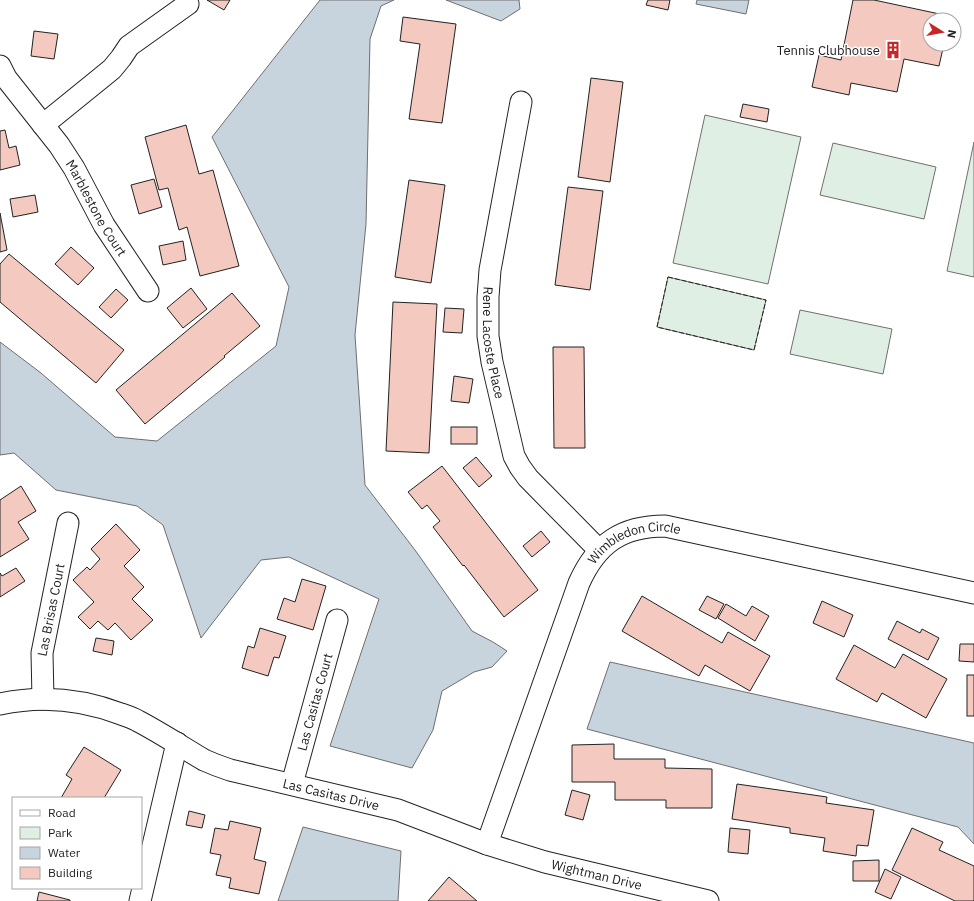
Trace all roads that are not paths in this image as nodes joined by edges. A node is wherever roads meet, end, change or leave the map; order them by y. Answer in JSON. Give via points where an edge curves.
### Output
{"nodes":[{"id":1,"x":188,"y":4,"type":"dead end"},
{"id":2,"x":0,"y":66,"type":"edge"},
{"id":3,"x":521,"y":102,"type":"dead end"},
{"id":4,"x":43,"y":125,"type":"junction"},
{"id":5,"x":148,"y":291,"type":"dead end"},
{"id":6,"x":68,"y":523,"type":"dead end"},
{"id":7,"x":599,"y":550,"type":"junction"},
{"id":8,"x":974,"y":593,"type":"edge"},
{"id":9,"x":337,"y":620,"type":"dead end"},
{"id":10,"x":42,"y":699,"type":"junction"},
{"id":11,"x":0,"y":704,"type":"edge"},
{"id":12,"x":177,"y":743,"type":"junction"},
{"id":13,"x":292,"y":784,"type":"junction"},
{"id":14,"x":487,"y":844,"type":"junction"},
{"id":15,"x":140,"y":901,"type":"edge"},
{"id":16,"x":708,"y":901,"type":"edge"}],
"edges":[{"from":1,"to":4,"type":"street","via":[[129,46],[112,69]]},
{"from":2,"to":4,"type":"street","name":"Marblestone Court","via":[[6,78]]},
{"from":3,"to":7,"type":"street","name":"Rene Lacoste Place","via":[[490,270],[488,336],[492,362],[514,456],[520,467]]},
{"from":4,"to":5,"type":"street","name":"Marblestone Court","via":[[74,168],[104,225]]},
{"from":6,"to":10,"type":"street","name":"Las Brisas Court","via":[[42,653]]},
{"from":7,"to":8,"type":"street","name":"Wimbledon Circle","via":[[623,533],[651,526],[666,526]]},
{"from":7,"to":14,"type":"street","name":"Wimbledon Circle","via":[[579,582]]},
{"from":9,"to":13,"type":"street","name":"Las Casitas Court"},
{"from":10,"to":11,"type":"street","name":"Las Casitas Drive","via":[[16,700]]},
{"from":10,"to":12,"type":"street","name":"Las Casitas Drive","via":[[78,701],[107,708],[137,720]]},
{"from":12,"to":13,"type":"street","name":"Las Casitas Drive","via":[[204,760],[230,770]]},
{"from":12,"to":15,"type":"street"},
{"from":13,"to":14,"type":"street","name":"Las Casitas Drive","via":[[398,810]]},
{"from":14,"to":16,"type":"street","name":"Wightman Drive","via":[[545,862]]}]}
